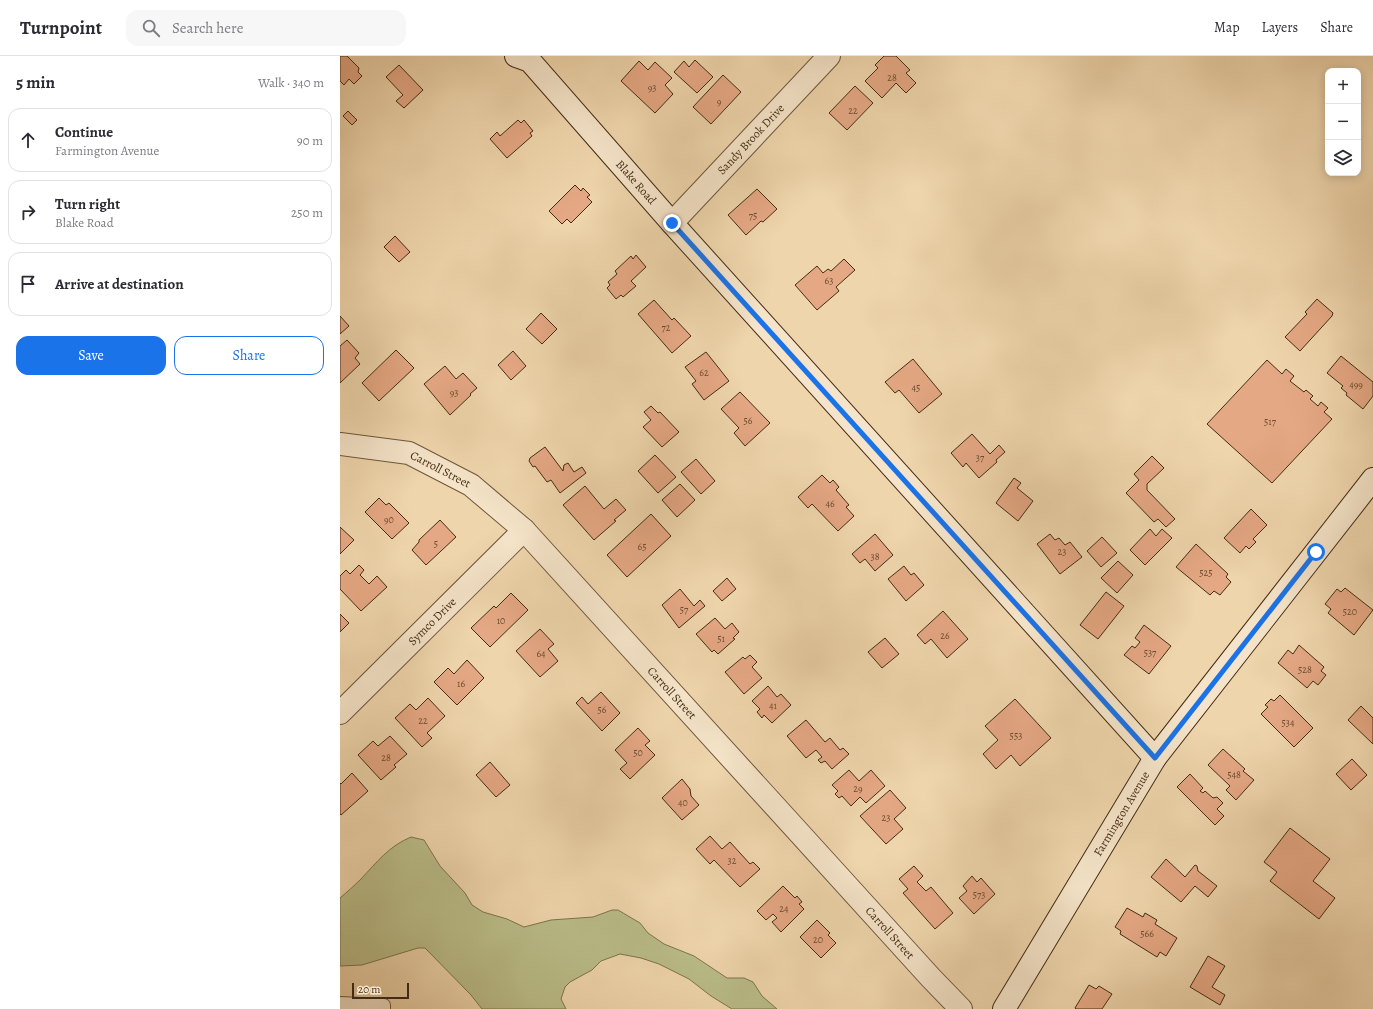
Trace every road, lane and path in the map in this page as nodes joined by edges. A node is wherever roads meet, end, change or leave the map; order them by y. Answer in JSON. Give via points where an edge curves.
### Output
{"nodes":[{"id":1,"x":516,"y":56,"type":"edge"},
{"id":2,"x":829,"y":56,"type":"edge"},
{"id":3,"x":672,"y":223,"type":"junction"},
{"id":4,"x":340,"y":444,"type":"edge"},
{"id":5,"x":1373,"y":478,"type":"edge"},
{"id":6,"x":524,"y":530,"type":"junction"},
{"id":7,"x":340,"y":713,"type":"edge"},
{"id":8,"x":1155,"y":758,"type":"junction"},
{"id":9,"x":340,"y":1003,"type":"edge"},
{"id":10,"x":384,"y":1009,"type":"edge"},
{"id":11,"x":961,"y":1009,"type":"edge"},
{"id":12,"x":1004,"y":1009,"type":"edge"}],
"edges":[{"from":1,"to":3,"type":"street","name":"Blake Road","via":[[530,61]]},
{"from":2,"to":3,"type":"street","name":"Sandy Brook Drive"},
{"from":3,"to":8,"type":"street","name":"Blake Road"},
{"from":4,"to":6,"type":"street","name":"Carroll Street","via":[[409,453],[471,485]]},
{"from":5,"to":8,"type":"street","name":"Farmington Avenue"},
{"from":6,"to":7,"type":"street","name":"Symco Drive"},
{"from":6,"to":11,"type":"street","name":"Carroll Street"},
{"from":8,"to":12,"type":"street","name":"Farmington Avenue"},
{"from":9,"to":10,"type":"lane","via":[[384,1005]]}]}
